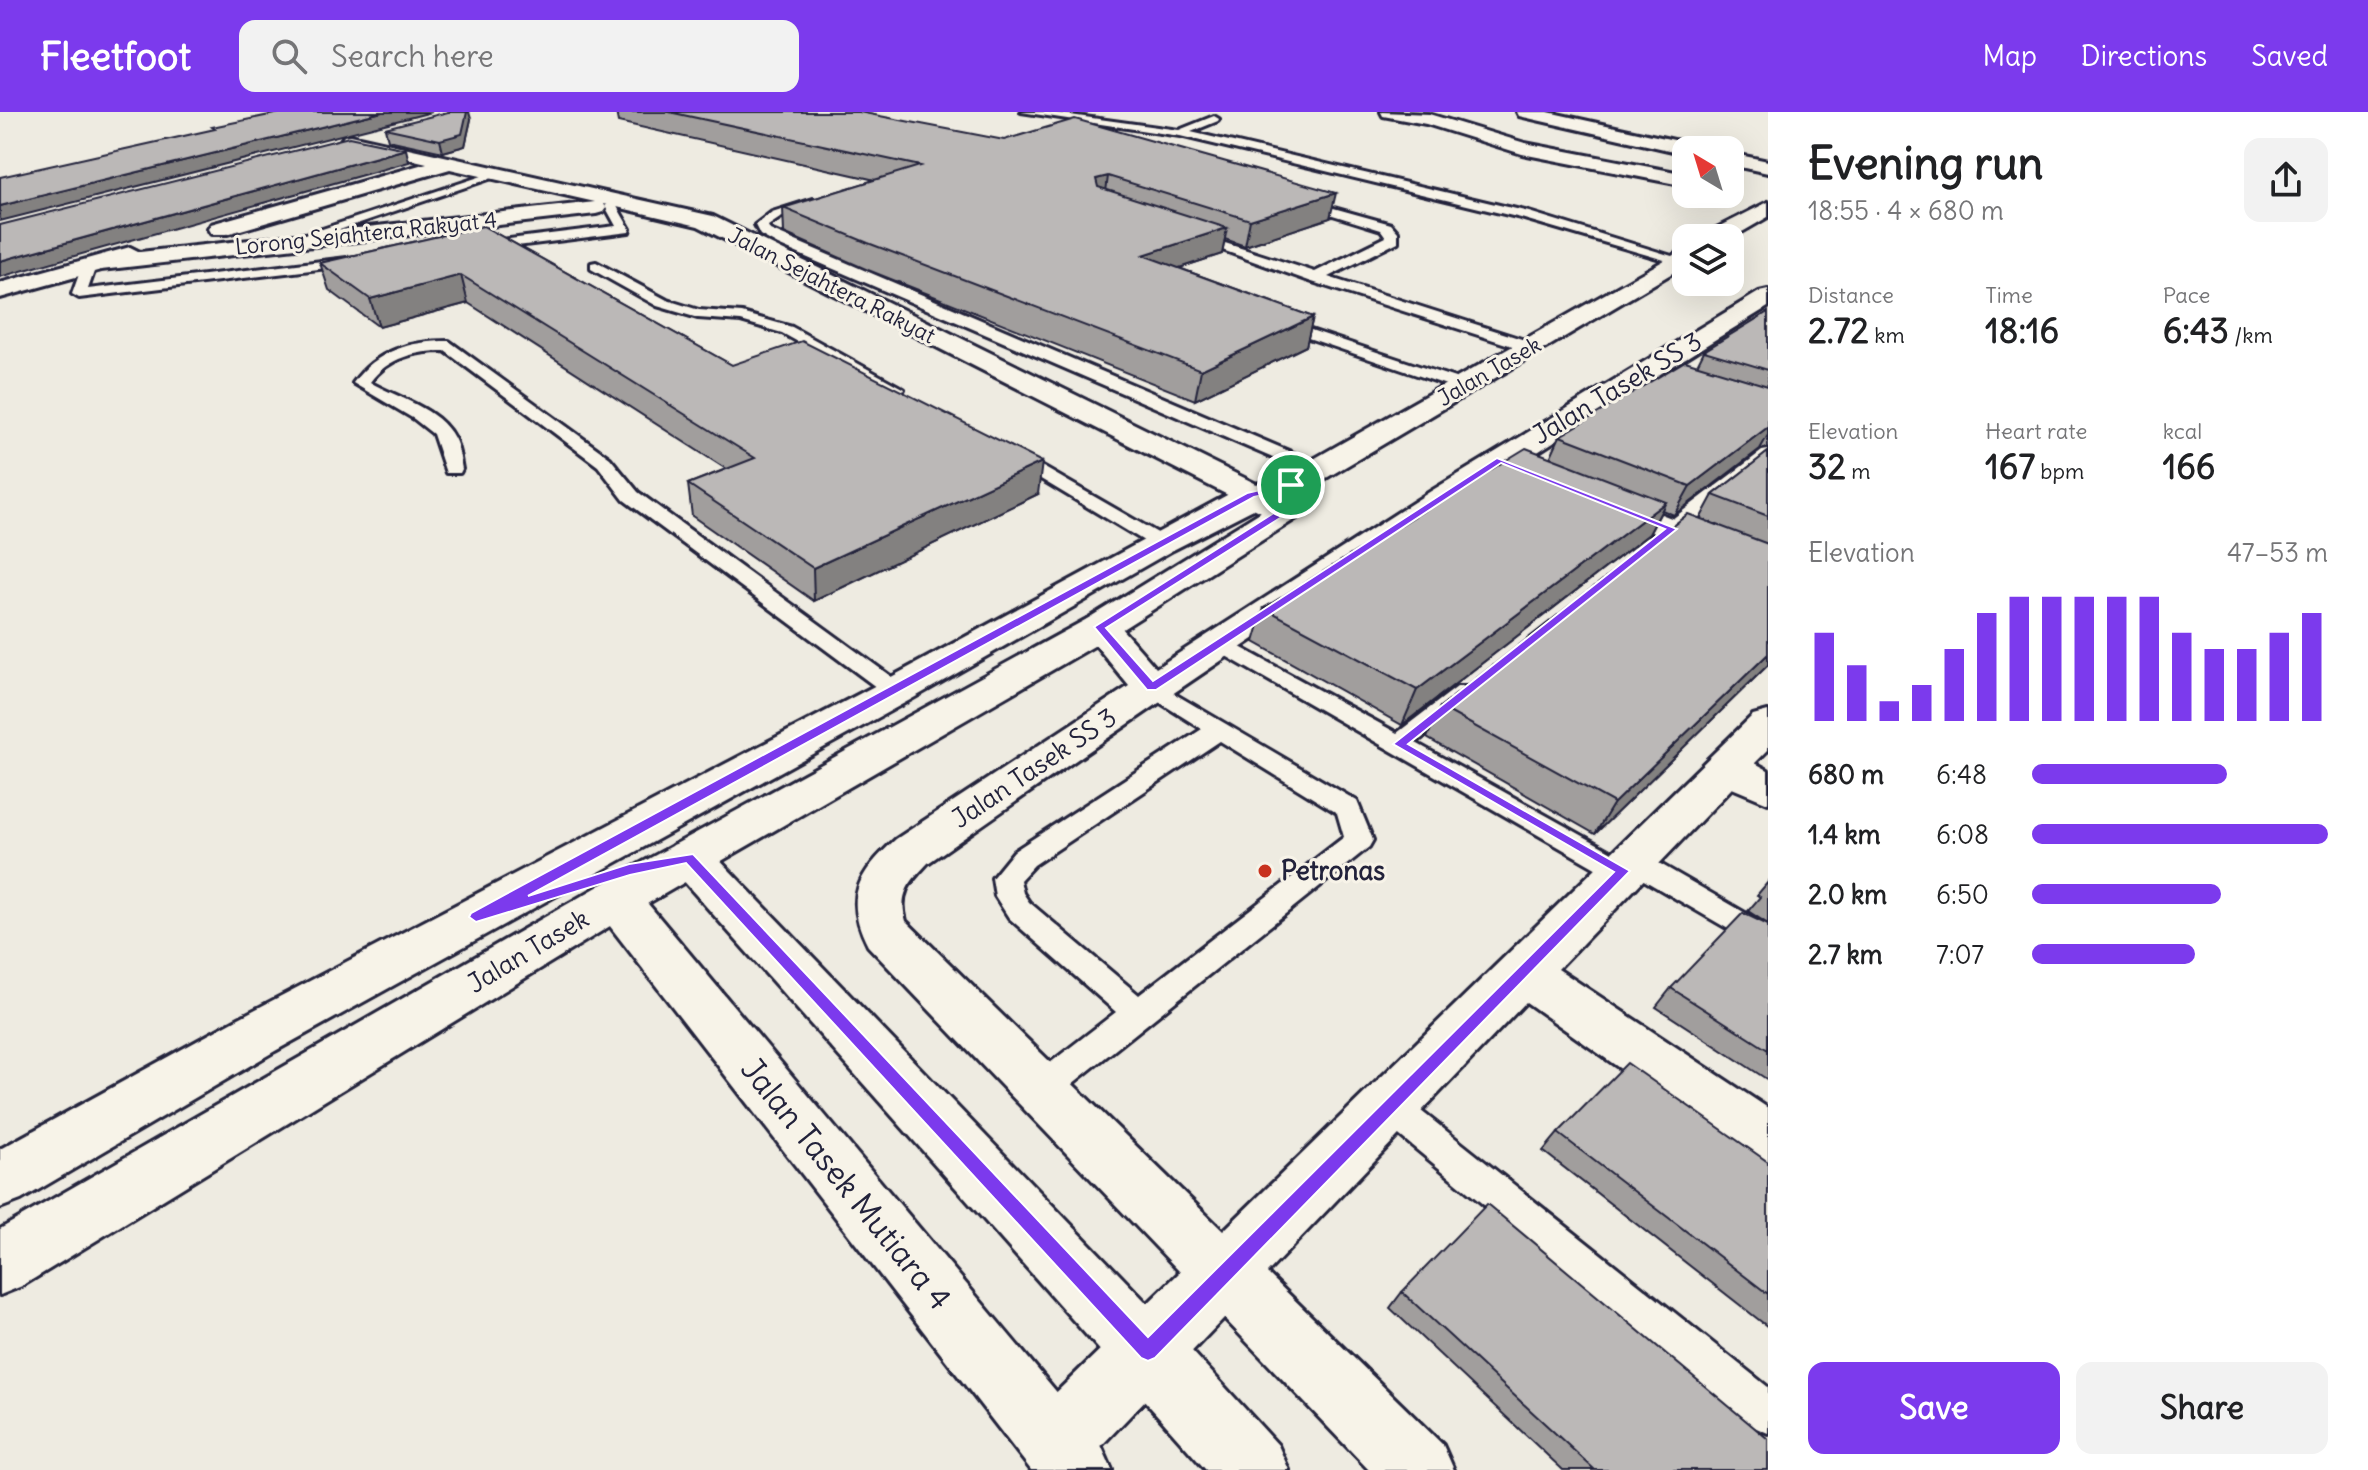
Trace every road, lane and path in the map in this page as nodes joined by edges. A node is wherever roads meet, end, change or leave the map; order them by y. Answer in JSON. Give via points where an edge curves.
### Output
{"nodes":[{"id":1,"x":1026,"y":112,"type":"edge"},
{"id":2,"x":1389,"y":112,"type":"edge"},
{"id":3,"x":1525,"y":112,"type":"edge"},
{"id":4,"x":1046,"y":113,"type":"edge"},
{"id":5,"x":1142,"y":116,"type":"dead end"},
{"id":6,"x":1214,"y":119,"type":"dead end"},
{"id":7,"x":1119,"y":125,"type":"junction"},
{"id":8,"x":393,"y":130,"type":"edge"},
{"id":9,"x":1180,"y":133,"type":"junction"},
{"id":10,"x":1672,"y":145,"type":"edge"},
{"id":11,"x":1744,"y":162,"type":"edge"},
{"id":12,"x":448,"y":163,"type":"junction"},
{"id":13,"x":1768,"y":167,"type":"edge"},
{"id":14,"x":498,"y":174,"type":"junction"},
{"id":15,"x":1672,"y":177,"type":"edge"},
{"id":16,"x":1287,"y":197,"type":"edge"},
{"id":17,"x":829,"y":198,"type":"edge"},
{"id":18,"x":1764,"y":200,"type":"edge"},
{"id":19,"x":620,"y":205,"type":"junction"},
{"id":20,"x":1733,"y":224,"type":"edge"},
{"id":21,"x":1172,"y":230,"type":"edge"},
{"id":22,"x":290,"y":242,"type":"junction"},
{"id":23,"x":468,"y":248,"type":"edge"},
{"id":24,"x":1672,"y":254,"type":"edge"},
{"id":25,"x":375,"y":259,"type":"edge"},
{"id":26,"x":1672,"y":263,"type":"edge"},
{"id":27,"x":96,"y":264,"type":"junction"},
{"id":28,"x":596,"y":266,"type":"dead end"},
{"id":29,"x":1314,"y":278,"type":"junction"},
{"id":30,"x":0,"y":291,"type":"edge"},
{"id":31,"x":1764,"y":302,"type":"edge"},
{"id":32,"x":1268,"y":320,"type":"edge"},
{"id":33,"x":1531,"y":347,"type":"junction"},
{"id":34,"x":1464,"y":386,"type":"junction"},
{"id":35,"x":905,"y":395,"type":"edge"},
{"id":36,"x":999,"y":447,"type":"edge"},
{"id":37,"x":1768,"y":455,"type":"edge"},
{"id":38,"x":1500,"y":460,"type":"junction"},
{"id":39,"x":453,"y":469,"type":"dead end"},
{"id":40,"x":1298,"y":489,"type":"junction"},
{"id":41,"x":1251,"y":495,"type":"junction"},
{"id":42,"x":1660,"y":539,"type":"junction"},
{"id":43,"x":1161,"y":543,"type":"junction"},
{"id":44,"x":1768,"y":568,"type":"edge"},
{"id":45,"x":1100,"y":627,"type":"junction"},
{"id":46,"x":1220,"y":643,"type":"junction"},
{"id":47,"x":1486,"y":676,"type":"edge"},
{"id":48,"x":1151,"y":687,"type":"junction"},
{"id":49,"x":896,"y":691,"type":"junction"},
{"id":50,"x":1768,"y":725,"type":"edge"},
{"id":51,"x":1220,"y":729,"type":"junction"},
{"id":52,"x":1399,"y":744,"type":"junction"},
{"id":53,"x":1747,"y":777,"type":"edge"},
{"id":54,"x":685,"y":831,"type":"junction"},
{"id":55,"x":1628,"y":866,"type":"junction"},
{"id":56,"x":623,"y":884,"type":"junction"},
{"id":57,"x":476,"y":917,"type":"junction"},
{"id":58,"x":1768,"y":940,"type":"edge"},
{"id":59,"x":1522,"y":972,"type":"junction"},
{"id":60,"x":1140,"y":1014,"type":"junction"},
{"id":61,"x":1040,"y":1090,"type":"junction"},
{"id":62,"x":1389,"y":1106,"type":"junction"},
{"id":63,"x":1768,"y":1140,"type":"edge"},
{"id":64,"x":0,"y":1180,"type":"edge"},
{"id":65,"x":0,"y":1264,"type":"edge"},
{"id":66,"x":1222,"y":1274,"type":"junction"},
{"id":67,"x":1148,"y":1351,"type":"junction"},
{"id":68,"x":1768,"y":1413,"type":"edge"},
{"id":69,"x":1065,"y":1456,"type":"edge"},
{"id":70,"x":1253,"y":1470,"type":"edge"},
{"id":71,"x":1418,"y":1470,"type":"edge"}],
"edges":[{"from":1,"to":4,"type":"lane"},
{"from":2,"to":15,"type":"street","via":[[1522,148]]},
{"from":3,"to":10,"type":"street"},
{"from":4,"to":7,"type":"lane"},
{"from":5,"to":7,"type":"lane"},
{"from":6,"to":9,"type":"lane"},
{"from":7,"to":9,"type":"lane"},
{"from":8,"to":12,"type":"street","name":"Jalan Sejahtera Rakyat","via":[[343,142]]},
{"from":9,"to":24,"type":"lane"},
{"from":11,"to":13,"type":"street"},
{"from":12,"to":14,"type":"street","name":"Jalan Sejahtera Rakyat"},
{"from":12,"to":27,"type":"street"},
{"from":14,"to":19,"type":"street","name":"Jalan Sejahtera Rakyat"},
{"from":14,"to":22,"type":"lane"},
{"from":16,"to":29,"type":"lane","via":[[1392,232],[1393,239]]},
{"from":17,"to":40,"type":"lane","via":[[761,225],[783,242]]},
{"from":18,"to":20,"type":"street"},
{"from":19,"to":22,"type":"street","name":"Lorong Sejahtera Rakyat 4"},
{"from":19,"to":23,"type":"lane","via":[[624,229]]},
{"from":19,"to":41,"type":"street","name":"Jalan Sejahtera Rakyat","via":[[705,221]]},
{"from":21,"to":29,"type":"lane"},
{"from":22,"to":27,"type":"street","name":"Lorong Sejahtera Rakyat 4"},
{"from":25,"to":27,"type":"lane","via":[[79,294]]},
{"from":26,"to":33,"type":"street","name":"Jalan Tasek"},
{"from":27,"to":30,"type":"street"},
{"from":28,"to":35,"type":"lane","via":[[662,303],[787,330]]},
{"from":29,"to":33,"type":"lane"},
{"from":31,"to":38,"type":"street","name":"Jalan Tasek SS 3","via":[[1659,376]]},
{"from":32,"to":34,"type":"lane"},
{"from":33,"to":34,"type":"street","name":"Jalan Tasek"},
{"from":34,"to":40,"type":"street","name":"Jalan Tasek"},
{"from":36,"to":43,"type":"lane"},
{"from":37,"to":42,"type":"lane"},
{"from":38,"to":42,"type":"street","via":[[1557,483]]},
{"from":38,"to":46,"type":"street","name":"Jalan Tasek SS 3"},
{"from":39,"to":49,"type":"lane","via":[[444,435],[429,420],[361,383],[370,369],[393,354],[423,345],[449,346],[604,462],[631,496]]},
{"from":40,"to":41,"type":"street","name":"Jalan Sejahtera Rakyat"},
{"from":40,"to":45,"type":"street","name":"Jalan Tasek"},
{"from":41,"to":43,"type":"street","name":"Jalan Tasek"},
{"from":42,"to":44,"type":"street"},
{"from":43,"to":49,"type":"street","name":"Jalan Tasek"},
{"from":45,"to":48,"type":"street"},
{"from":45,"to":54,"type":"street","name":"Jalan Tasek"},
{"from":46,"to":48,"type":"street","name":"Jalan Tasek SS 3"},
{"from":46,"to":52,"type":"lane"},
{"from":47,"to":52,"type":"lane"},
{"from":48,"to":51,"type":"lane"},
{"from":48,"to":61,"type":"street","name":"Jalan Tasek SS 3","via":[[912,851],[884,880],[876,900],[886,932]]},
{"from":49,"to":54,"type":"street","name":"Jalan Tasek"},
{"from":50,"to":53,"type":"street"},
{"from":51,"to":60,"type":"lane","via":[[1024,858],[1006,878],[1019,910]]},
{"from":51,"to":60,"type":"lane","via":[[1348,808],[1359,840]]},
{"from":52,"to":55,"type":"lane"},
{"from":53,"to":55,"type":"street"},
{"from":54,"to":56,"type":"street","name":"Jalan Tasek"},
{"from":54,"to":57,"type":"street","name":"Jalan Tasek"},
{"from":54,"to":67,"type":"street"},
{"from":55,"to":58,"type":"lane"},
{"from":55,"to":59,"type":"street"},
{"from":56,"to":57,"type":"street"},
{"from":56,"to":65,"type":"street","name":"Jalan Tasek"},
{"from":56,"to":69,"type":"street","name":"Jalan Tasek Mutiara 4"},
{"from":57,"to":64,"type":"street","name":"Jalan Tasek"},
{"from":59,"to":62,"type":"street"},
{"from":59,"to":63,"type":"street"},
{"from":60,"to":61,"type":"lane"},
{"from":61,"to":66,"type":"street"},
{"from":62,"to":66,"type":"street"},
{"from":62,"to":68,"type":"lane"},
{"from":66,"to":67,"type":"street"},
{"from":66,"to":71,"type":"street"},
{"from":67,"to":69,"type":"street"},
{"from":67,"to":70,"type":"street"}]}
